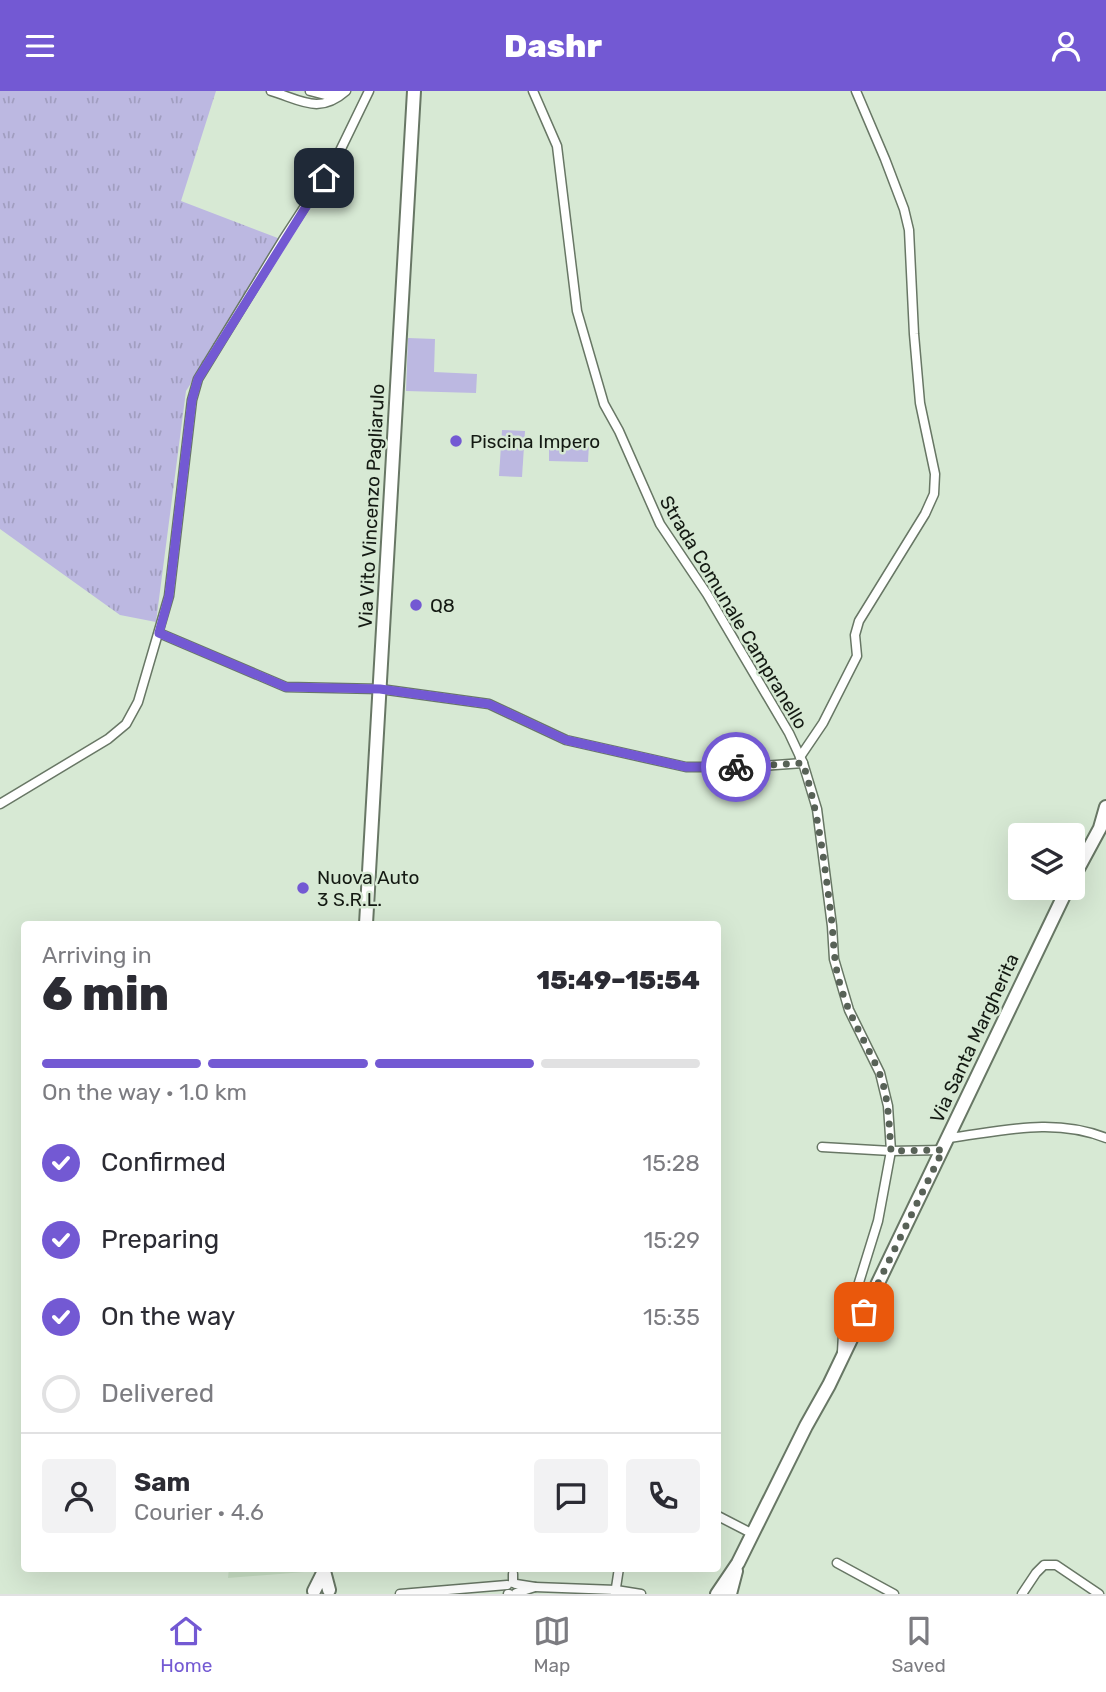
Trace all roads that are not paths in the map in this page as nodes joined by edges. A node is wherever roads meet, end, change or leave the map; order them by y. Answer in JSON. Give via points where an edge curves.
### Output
{"nodes":[{"id":1,"x":271,"y":91,"type":"edge"},
{"id":2,"x":310,"y":91,"type":"edge"},
{"id":3,"x":369,"y":91,"type":"edge"},
{"id":4,"x":414,"y":91,"type":"edge"},
{"id":5,"x":533,"y":91,"type":"edge"},
{"id":6,"x":856,"y":91,"type":"edge"},
{"id":7,"x":345,"y":92,"type":"edge"},
{"id":8,"x":159,"y":633,"type":"junction"},
{"id":9,"x":380,"y":689,"type":"junction"},
{"id":10,"x":802,"y":760,"type":"junction"},
{"id":11,"x":0,"y":804,"type":"edge"},
{"id":12,"x":1106,"y":807,"type":"edge"},
{"id":13,"x":1085,"y":856,"type":"edge"},
{"id":14,"x":1061,"y":900,"type":"edge"},
{"id":15,"x":366,"y":921,"type":"edge"},
{"id":16,"x":949,"y":1137,"type":"junction"},
{"id":17,"x":1106,"y":1137,"type":"edge"},
{"id":18,"x":821,"y":1147,"type":"dead end"},
{"id":19,"x":943,"y":1150,"type":"junction"},
{"id":20,"x":891,"y":1151,"type":"junction"},
{"id":21,"x":842,"y":1358,"type":"junction"},
{"id":22,"x":721,"y":1518,"type":"edge"},
{"id":23,"x":753,"y":1534,"type":"junction"},
{"id":24,"x":738,"y":1563,"type":"junction"},
{"id":25,"x":837,"y":1563,"type":"dead end"},
{"id":26,"x":323,"y":1572,"type":"edge"},
{"id":27,"x":325,"y":1572,"type":"edge"},
{"id":28,"x":619,"y":1572,"type":"edge"},
{"id":29,"x":539,"y":1587,"type":"junction"},
{"id":30,"x":512,"y":1588,"type":"edge"},
{"id":31,"x":331,"y":1592,"type":"edge"},
{"id":32,"x":616,"y":1592,"type":"edge"},
{"id":33,"x":313,"y":1593,"type":"edge"},
{"id":34,"x":400,"y":1594,"type":"edge"},
{"id":35,"x":549,"y":1594,"type":"edge"},
{"id":36,"x":641,"y":1594,"type":"edge"},
{"id":37,"x":717,"y":1594,"type":"edge"},
{"id":38,"x":730,"y":1594,"type":"edge"},
{"id":39,"x":894,"y":1594,"type":"edge"},
{"id":40,"x":1022,"y":1594,"type":"edge"},
{"id":41,"x":1099,"y":1594,"type":"edge"}],
"edges":[{"from":1,"to":7,"type":"street","via":[[316,105],[330,104]]},
{"from":2,"to":7,"type":"street","via":[[325,95]]},
{"from":3,"to":8,"type":"street","via":[[337,157],[198,379],[169,596]]},
{"from":4,"to":9,"type":"street","name":"Via Vito Vincenzo Pagliarulo"},
{"from":5,"to":10,"type":"street","name":"Strada Comunale Campranello","via":[[558,146],[577,311],[604,404],[660,524],[757,677]]},
{"from":6,"to":10,"type":"street","via":[[909,230],[920,403],[934,494],[859,621],[857,656]]},
{"from":8,"to":9,"type":"street","via":[[286,687]]},
{"from":8,"to":11,"type":"street","via":[[138,702],[125,724]]},
{"from":9,"to":10,"type":"street","via":[[489,704],[566,740],[686,767],[749,767]]},
{"from":9,"to":15,"type":"street","name":"Via Vito Vincenzo Pagliarulo"},
{"from":10,"to":20,"type":"street","name":"Strada Comunale Campranello","via":[[817,809],[839,983],[880,1073]]},
{"from":12,"to":13,"type":"street"},
{"from":14,"to":16,"type":"street","name":"Via Santa Margherita"},
{"from":16,"to":17,"type":"street","via":[[1052,1125]]},
{"from":16,"to":19,"type":"street","name":"Via Santa Margherita"},
{"from":18,"to":20,"type":"street"},
{"from":19,"to":20,"type":"street"},
{"from":19,"to":21,"type":"street","name":"Via Santa Margherita"},
{"from":20,"to":21,"type":"street","name":"Strada Comunale Campranello","via":[[878,1221],[843,1334]]},
{"from":21,"to":23,"type":"street","name":"Via Santa Margherita"},
{"from":22,"to":23,"type":"street"},
{"from":23,"to":24,"type":"street","name":"Via Santa Margherita"},
{"from":24,"to":37,"type":"street","name":"Via Santa Margherita"},
{"from":24,"to":38,"type":"street","name":"Via Santa Margherita"},
{"from":25,"to":39,"type":"street"},
{"from":26,"to":33,"type":"street"},
{"from":27,"to":31,"type":"street"},
{"from":28,"to":32,"type":"street"},
{"from":29,"to":30,"type":"street"},
{"from":29,"to":32,"type":"street"},
{"from":29,"to":35,"type":"street"},
{"from":30,"to":34,"type":"street"},
{"from":31,"to":33,"type":"street","via":[[320,1588]]},
{"from":32,"to":36,"type":"street"},
{"from":40,"to":41,"type":"street","via":[[1044,1566],[1056,1565]]}]}
